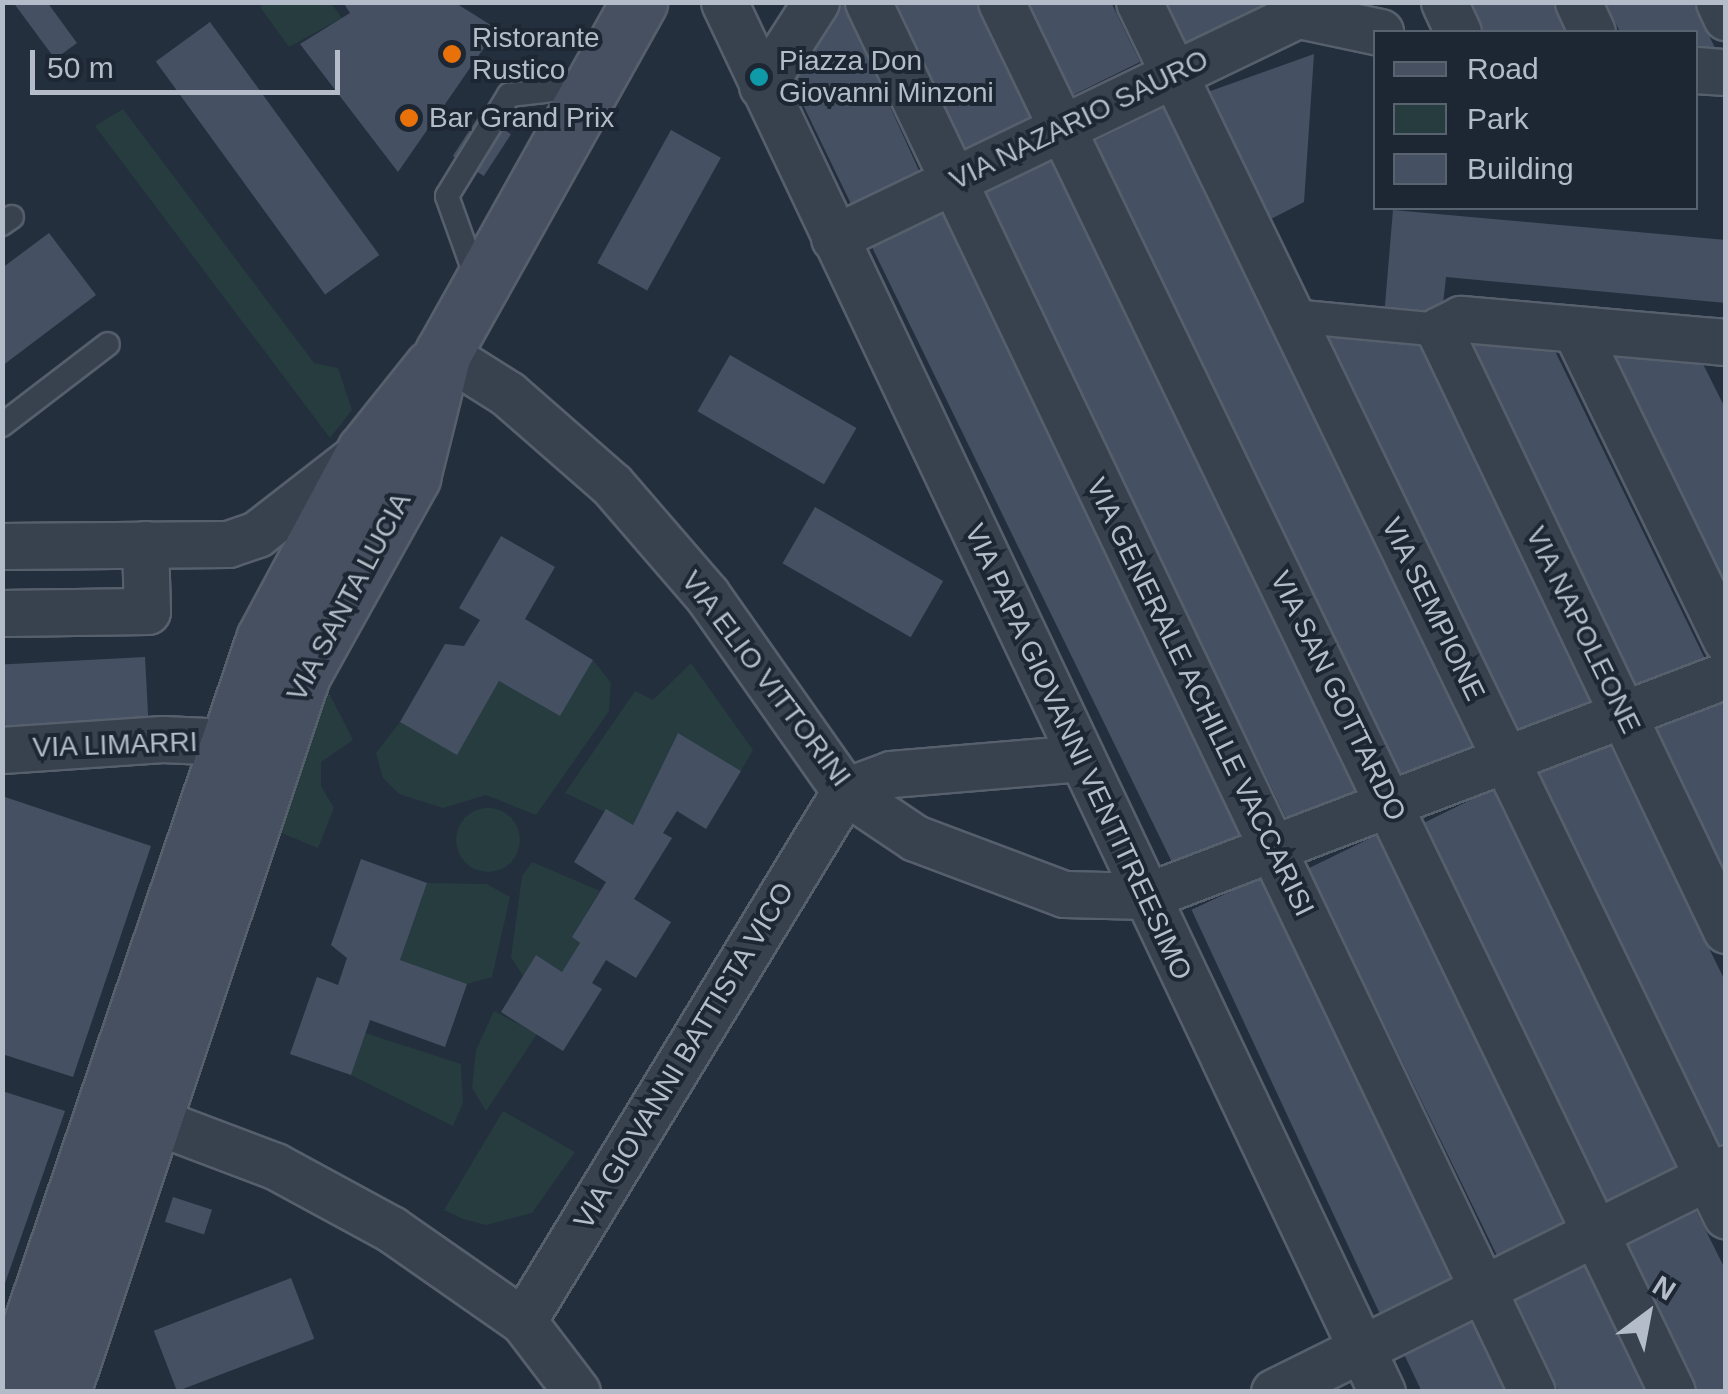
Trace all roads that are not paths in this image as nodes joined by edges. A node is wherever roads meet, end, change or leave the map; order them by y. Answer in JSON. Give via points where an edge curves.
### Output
{"nodes":[{"id":1,"x":639,"y":2,"type":"edge"},
{"id":2,"x":724,"y":2,"type":"edge"},
{"id":3,"x":816,"y":2,"type":"edge"},
{"id":4,"x":868,"y":2,"type":"edge"},
{"id":5,"x":1001,"y":2,"type":"edge"},
{"id":6,"x":1139,"y":2,"type":"edge"},
{"id":7,"x":1444,"y":2,"type":"edge"},
{"id":8,"x":1578,"y":2,"type":"edge"},
{"id":9,"x":1719,"y":2,"type":"edge"},
{"id":10,"x":1305,"y":7,"type":"edge"},
{"id":11,"x":1726,"y":17,"type":"edge"},
{"id":12,"x":1374,"y":30,"type":"edge"},
{"id":13,"x":1457,"y":30,"type":"edge"},
{"id":14,"x":1591,"y":30,"type":"edge"},
{"id":15,"x":1698,"y":70,"type":"edge"},
{"id":16,"x":1726,"y":72,"type":"edge"},
{"id":17,"x":1174,"y":75,"type":"junction"},
{"id":18,"x":592,"y":85,"type":"junction"},
{"id":19,"x":769,"y":100,"type":"junction"},
{"id":20,"x":1062,"y":129,"type":"junction"},
{"id":21,"x":952,"y":182,"type":"junction"},
{"id":22,"x":834,"y":238,"type":"junction"},
{"id":23,"x":479,"y":284,"type":"junction"},
{"id":24,"x":1292,"y":316,"type":"junction"},
{"id":25,"x":1575,"y":329,"type":"junction"},
{"id":26,"x":1439,"y":330,"type":"junction"},
{"id":27,"x":1725,"y":343,"type":"edge"},
{"id":28,"x":108,"y":344,"type":"dead end"},
{"id":29,"x":443,"y":353,"type":"junction"},
{"id":30,"x":2,"y":426,"type":"edge"},
{"id":31,"x":365,"y":450,"type":"junction"},
{"id":32,"x":144,"y":544,"type":"junction"},
{"id":33,"x":228,"y":544,"type":"junction"},
{"id":34,"x":2,"y":546,"type":"edge"},
{"id":35,"x":318,"y":592,"type":"junction"},
{"id":36,"x":2,"y":613,"type":"edge"},
{"id":37,"x":1726,"y":640,"type":"edge"},
{"id":38,"x":1726,"y":676,"type":"edge"},
{"id":39,"x":1623,"y":714,"type":"junction"},
{"id":40,"x":2,"y":750,"type":"edge"},
{"id":41,"x":249,"y":750,"type":"junction"},
{"id":42,"x":1081,"y":758,"type":"junction"},
{"id":43,"x":1506,"y":762,"type":"junction"},
{"id":44,"x":845,"y":791,"type":"junction"},
{"id":45,"x":1390,"y":805,"type":"junction"},
{"id":46,"x":1274,"y":851,"type":"junction"},
{"id":47,"x":1147,"y":896,"type":"junction"},
{"id":48,"x":1726,"y":930,"type":"edge"},
{"id":49,"x":130,"y":1111,"type":"junction"},
{"id":50,"x":1719,"y":1187,"type":"edge"},
{"id":51,"x":1594,"y":1234,"type":"junction"},
{"id":52,"x":1482,"y":1289,"type":"junction"},
{"id":53,"x":522,"y":1321,"type":"junction"},
{"id":54,"x":1361,"y":1349,"type":"junction"},
{"id":55,"x":8,"y":1392,"type":"edge"},
{"id":56,"x":62,"y":1392,"type":"edge"},
{"id":57,"x":577,"y":1392,"type":"edge"},
{"id":58,"x":1274,"y":1392,"type":"edge"},
{"id":59,"x":1382,"y":1392,"type":"edge"},
{"id":60,"x":1532,"y":1392,"type":"edge"},
{"id":61,"x":1672,"y":1392,"type":"edge"}],
"edges":[{"from":1,"to":18,"type":"main road","name":"VIA SANTA LUCIA"},
{"from":2,"to":19,"type":"street","name":"VIA PAPA GIOVANNI VENTITREESIMO"},
{"from":3,"to":19,"type":"street"},
{"from":4,"to":21,"type":"street","name":"VIA GENERALE ACHILLE VACCARISI"},
{"from":5,"to":20,"type":"street","name":"VIA SAN GOTTARDO"},
{"from":6,"to":17,"type":"street","name":"VIA SEMPIONE"},
{"from":7,"to":13,"type":"street"},
{"from":8,"to":14,"type":"street"},
{"from":9,"to":11,"type":"street"},
{"from":10,"to":12,"type":"street"},
{"from":10,"to":17,"type":"street","name":"VIA NAZARIO SAURO"},
{"from":15,"to":16,"type":"street"},
{"from":17,"to":20,"type":"street","name":"VIA NAZARIO SAURO"},
{"from":17,"to":24,"type":"street","name":"VIA SEMPIONE"},
{"from":18,"to":23,"type":"main road","name":"VIA SANTA LUCIA"},
{"from":18,"to":23,"type":"lane","via":[[509,95],[447,196]]},
{"from":19,"to":22,"type":"street","name":"VIA PAPA GIOVANNI VENTITREESIMO"},
{"from":20,"to":21,"type":"street","name":"VIA NAZARIO SAURO"},
{"from":20,"to":45,"type":"street","name":"VIA SAN GOTTARDO"},
{"from":21,"to":22,"type":"street","name":"VIA NAZARIO SAURO"},
{"from":21,"to":46,"type":"street","name":"VIA GENERALE ACHILLE VACCARISI"},
{"from":22,"to":42,"type":"street","name":"VIA PAPA GIOVANNI VENTITREESIMO"},
{"from":23,"to":29,"type":"main road","name":"VIA SANTA LUCIA"},
{"from":24,"to":26,"type":"street"},
{"from":24,"to":43,"type":"street","name":"VIA SEMPIONE"},
{"from":25,"to":26,"type":"street","via":[[1461,319]]},
{"from":25,"to":27,"type":"street"},
{"from":25,"to":37,"type":"street"},
{"from":26,"to":39,"type":"street","name":"VIA NAPOLEONE"},
{"from":28,"to":30,"type":"lane"},
{"from":29,"to":31,"type":"main road"},
{"from":29,"to":35,"type":"main road","name":"VIA SANTA LUCIA","via":[[412,478]]},
{"from":29,"to":44,"type":"street","name":"VIA ELIO VITTORINI","via":[[508,394],[612,485],[707,595]]},
{"from":31,"to":33,"type":"street","via":[[257,534]]},
{"from":31,"to":35,"type":"main road"},
{"from":32,"to":33,"type":"street"},
{"from":32,"to":34,"type":"street"},
{"from":32,"to":36,"type":"street","via":[[148,612]]},
{"from":33,"to":35,"type":"street"},
{"from":35,"to":41,"type":"main road","via":[[264,639]]},
{"from":38,"to":39,"type":"street"},
{"from":39,"to":43,"type":"street"},
{"from":39,"to":48,"type":"street","name":"VIA NAPOLEONE"},
{"from":40,"to":41,"type":"street","name":"VIA LIMARRI"},
{"from":41,"to":49,"type":"main road"},
{"from":42,"to":44,"type":"street","via":[[891,774]]},
{"from":42,"to":47,"type":"street","name":"VIA PAPA GIOVANNI VENTITREESIMO"},
{"from":43,"to":45,"type":"street"},
{"from":43,"to":50,"type":"street","name":"VIA SEMPIONE"},
{"from":44,"to":47,"type":"street","name":"VIA ELIO VITTORINI","via":[[915,838],[1064,894]]},
{"from":44,"to":53,"type":"street","name":"VIA GIOVANNI BATTISTA VICO"},
{"from":45,"to":46,"type":"street"},
{"from":45,"to":51,"type":"street","name":"VIA SAN GOTTARDO"},
{"from":46,"to":47,"type":"street"},
{"from":46,"to":52,"type":"street","name":"VIA GENERALE ACHILLE VACCARISI"},
{"from":47,"to":54,"type":"street","name":"VIA PAPA GIOVANNI VENTITREESIMO"},
{"from":49,"to":53,"type":"street","via":[[276,1166],[391,1229]]},
{"from":49,"to":55,"type":"main road"},
{"from":49,"to":56,"type":"main road"},
{"from":50,"to":51,"type":"street"},
{"from":51,"to":52,"type":"street"},
{"from":51,"to":61,"type":"street","name":"VIA SAN GOTTARDO"},
{"from":52,"to":54,"type":"street"},
{"from":52,"to":60,"type":"street","name":"VIA GENERALE ACHILLE VACCARISI"},
{"from":53,"to":57,"type":"street"},
{"from":54,"to":58,"type":"street"},
{"from":54,"to":59,"type":"street","name":"VIA PAPA GIOVANNI VENTITREESIMO"}]}
